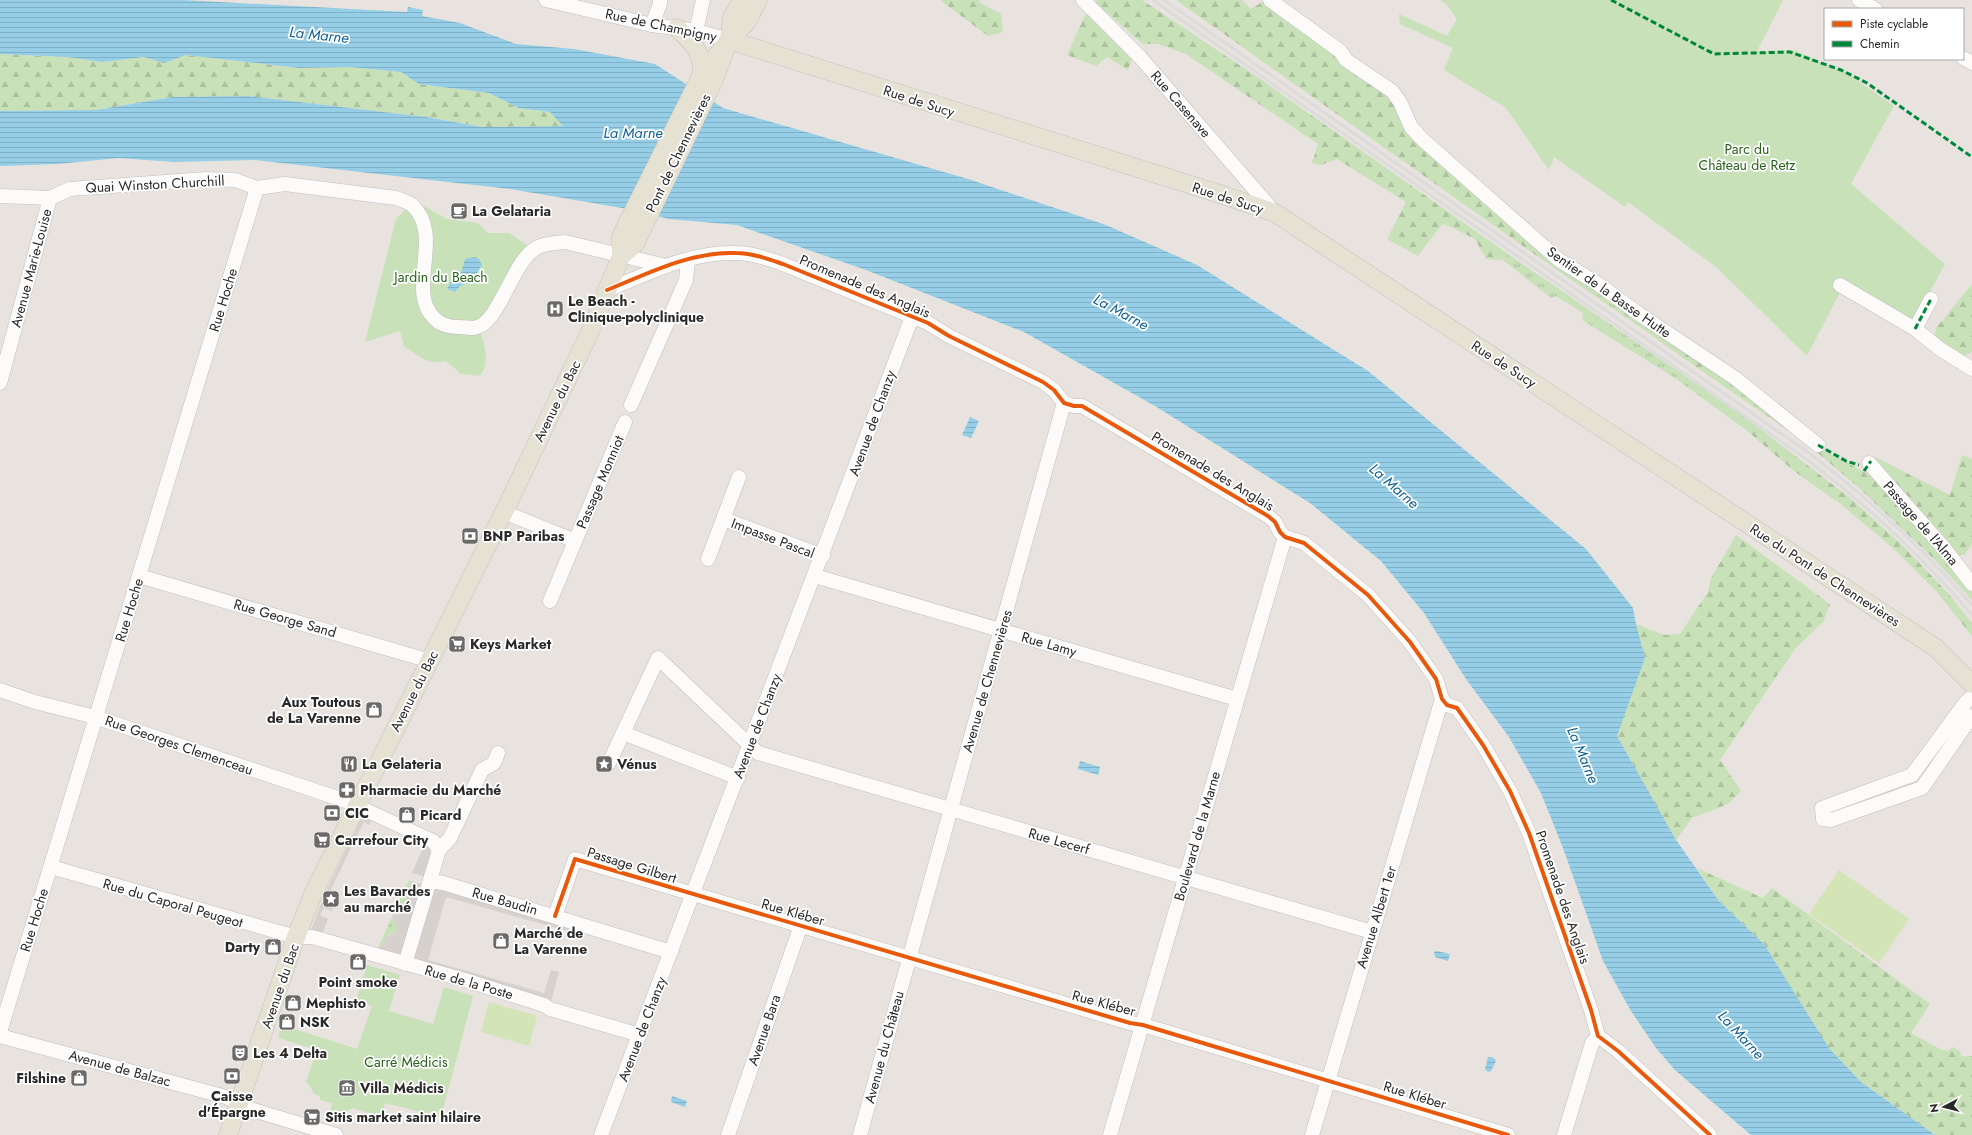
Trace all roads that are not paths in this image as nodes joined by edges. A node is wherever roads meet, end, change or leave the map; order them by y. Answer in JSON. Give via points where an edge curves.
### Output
{"nodes":[{"id":1,"x":546,"y":0,"type":"edge"},
{"id":2,"x":660,"y":0,"type":"edge"},
{"id":3,"x":703,"y":0,"type":"edge"},
{"id":4,"x":743,"y":0,"type":"edge"},
{"id":5,"x":758,"y":0,"type":"edge"},
{"id":6,"x":1083,"y":0,"type":"edge"},
{"id":7,"x":1270,"y":0,"type":"edge"},
{"id":8,"x":1859,"y":0,"type":"edge"},
{"id":9,"x":1873,"y":8,"type":"edge"},
{"id":10,"x":652,"y":24,"type":"junction"},
{"id":11,"x":677,"y":28,"type":"junction"},
{"id":12,"x":696,"y":31,"type":"junction"},
{"id":13,"x":728,"y":40,"type":"junction"},
{"id":14,"x":708,"y":78,"type":"junction"},
{"id":15,"x":257,"y":188,"type":"junction"},
{"id":16,"x":0,"y":196,"type":"edge"},
{"id":17,"x":50,"y":198,"type":"junction"},
{"id":18,"x":1275,"y":213,"type":"junction"},
{"id":19,"x":621,"y":256,"type":"junction"},
{"id":20,"x":688,"y":260,"type":"junction"},
{"id":21,"x":666,"y":266,"type":"junction"},
{"id":22,"x":1840,"y":285,"type":"dead end"},
{"id":23,"x":607,"y":290,"type":"junction"},
{"id":24,"x":1931,"y":299,"type":"dead end"},
{"id":25,"x":912,"y":317,"type":"junction"},
{"id":26,"x":1915,"y":329,"type":"junction"},
{"id":27,"x":3,"y":363,"type":"edge"},
{"id":28,"x":1972,"y":369,"type":"edge"},
{"id":29,"x":0,"y":383,"type":"edge"},
{"id":30,"x":1064,"y":403,"type":"junction"},
{"id":31,"x":631,"y":405,"type":"dead end"},
{"id":32,"x":625,"y":422,"type":"dead end"},
{"id":33,"x":1818,"y":445,"type":"dead end"},
{"id":34,"x":1866,"y":466,"type":"dead end"},
{"id":35,"x":1671,"y":474,"type":"joint"},
{"id":36,"x":739,"y":477,"type":"dead end"},
{"id":37,"x":504,"y":512,"type":"junction"},
{"id":38,"x":724,"y":519,"type":"junction"},
{"id":39,"x":1285,"y":537,"type":"junction"},
{"id":40,"x":575,"y":541,"type":"junction"},
{"id":41,"x":823,"y":556,"type":"junction"},
{"id":42,"x":708,"y":559,"type":"dead end"},
{"id":43,"x":139,"y":576,"type":"junction"},
{"id":44,"x":815,"y":576,"type":"junction"},
{"id":45,"x":1972,"y":584,"type":"edge"},
{"id":46,"x":550,"y":601,"type":"dead end"},
{"id":47,"x":1001,"y":630,"type":"junction"},
{"id":48,"x":430,"y":661,"type":"junction"},
{"id":49,"x":1972,"y":684,"type":"edge"},
{"id":50,"x":0,"y":690,"type":"edge"},
{"id":51,"x":1972,"y":697,"type":"edge"},
{"id":52,"x":1237,"y":699,"type":"junction"},
{"id":53,"x":1442,"y":699,"type":"junction"},
{"id":54,"x":1972,"y":716,"type":"edge"},
{"id":55,"x":95,"y":717,"type":"junction"},
{"id":56,"x":623,"y":733,"type":"junction"},
{"id":57,"x":749,"y":746,"type":"junction"},
{"id":58,"x":498,"y":753,"type":"dead end"},
{"id":59,"x":609,"y":764,"type":"dead end"},
{"id":60,"x":738,"y":778,"type":"junction"},
{"id":61,"x":357,"y":806,"type":"junction"},
{"id":62,"x":951,"y":809,"type":"junction"},
{"id":63,"x":439,"y":850,"type":"junction"},
{"id":64,"x":51,"y":867,"type":"junction"},
{"id":65,"x":1185,"y":878,"type":"junction"},
{"id":66,"x":430,"y":881,"type":"junction"},
{"id":67,"x":693,"y":895,"type":"junction"},
{"id":68,"x":556,"y":916,"type":"junction"},
{"id":69,"x":801,"y":925,"type":"junction"},
{"id":70,"x":1372,"y":932,"type":"junction"},
{"id":71,"x":296,"y":937,"type":"junction"},
{"id":72,"x":671,"y":952,"type":"junction"},
{"id":73,"x":909,"y":958,"type":"junction"},
{"id":74,"x":404,"y":964,"type":"junction"},
{"id":75,"x":1143,"y":1025,"type":"junction"},
{"id":76,"x":0,"y":1032,"type":"edge"},
{"id":77,"x":0,"y":1036,"type":"edge"},
{"id":78,"x":640,"y":1036,"type":"junction"},
{"id":79,"x":1598,"y":1036,"type":"junction"},
{"id":80,"x":1327,"y":1080,"type":"junction"},
{"id":81,"x":238,"y":1103,"type":"junction"},
{"id":82,"x":228,"y":1135,"type":"edge"},
{"id":83,"x":336,"y":1135,"type":"edge"},
{"id":84,"x":601,"y":1135,"type":"edge"},
{"id":85,"x":728,"y":1135,"type":"edge"},
{"id":86,"x":860,"y":1135,"type":"edge"},
{"id":87,"x":1110,"y":1135,"type":"edge"},
{"id":88,"x":1312,"y":1135,"type":"edge"},
{"id":89,"x":1508,"y":1135,"type":"edge"},
{"id":90,"x":1564,"y":1135,"type":"edge"},
{"id":91,"x":1710,"y":1135,"type":"edge"}],
"edges":[{"from":1,"to":10,"type":"street","name":"Rue de Champigny"},
{"from":2,"to":10,"type":"street"},
{"from":3,"to":12,"type":"street"},
{"from":4,"to":13,"type":"main road","via":[[732,17]]},
{"from":5,"to":13,"type":"main road","name":"Pont de Chennevières","via":[[747,22]]},
{"from":6,"to":18,"type":"street","name":"Rue Casenave","via":[[1140,57]]},
{"from":7,"to":33,"type":"street","name":"Sentier de la Basse Hutte","via":[[1340,51],[1346,60],[1392,92],[1400,102],[1411,127],[1422,139],[1559,260],[1734,378]]},
{"from":8,"to":9,"type":"street"},
{"from":10,"to":11,"type":"street","name":"Rue de Champigny"},
{"from":11,"to":12,"type":"street","name":"Rue de Champigny"},
{"from":11,"to":14,"type":"main road","via":[[699,53]]},
{"from":12,"to":13,"type":"street","name":"Rue de Champigny"},
{"from":13,"to":14,"type":"main road","name":"Pont de Chennevières"},
{"from":13,"to":18,"type":"main road","name":"Rue de Sucy"},
{"from":14,"to":19,"type":"main road","name":"Pont de Chennevières","via":[[635,225],[621,238]]},
{"from":15,"to":17,"type":"street","name":"Quai Winston Churchill","via":[[235,180],[206,179],[70,189]]},
{"from":15,"to":19,"type":"street","name":"Quai Winston Churchill","via":[[285,184],[366,193],[396,198],[412,205],[422,219],[426,236],[423,289],[425,301],[433,318],[454,327],[475,328],[493,315],[520,264],[536,248],[565,242]]},
{"from":15,"to":43,"type":"street","name":"Rue Hoche"},
{"from":16,"to":17,"type":"street","name":"Quai Winston Churchill"},
{"from":17,"to":27,"type":"street","name":"Avenue Marie-Louise"},
{"from":18,"to":35,"type":"main road","name":"Rue de Sucy"},
{"from":19,"to":21,"type":"street","name":"Promenade des Anglais"},
{"from":19,"to":23,"type":"main road","name":"Avenue du Bac"},
{"from":20,"to":21,"type":"street","name":"Promenade des Anglais"},
{"from":20,"to":25,"type":"street","name":"Promenade des Anglais","via":[[736,252],[760,256]]},
{"from":20,"to":31,"type":"street","via":[[686,280]]},
{"from":21,"to":23,"type":"street","name":"Promenade des Anglais"},
{"from":22,"to":26,"type":"street"},
{"from":23,"to":37,"type":"main road","name":"Avenue du Bac","via":[[590,334]]},
{"from":24,"to":26,"type":"street"},
{"from":25,"to":30,"type":"street","name":"Promenade des Anglais","via":[[1043,382],[1054,390]]},
{"from":25,"to":41,"type":"street","name":"Avenue de Chanzy"},
{"from":26,"to":28,"type":"street","via":[[1940,349]]},
{"from":27,"to":29,"type":"street","name":"Avenue Marie-Louise"},
{"from":30,"to":39,"type":"street","name":"Promenade des Anglais","via":[[1082,406],[1268,516]]},
{"from":30,"to":47,"type":"street","name":"Avenue de Chennevières"},
{"from":32,"to":40,"type":"street","name":"Passage Monniot"},
{"from":34,"to":45,"type":"street","name":"Passage de l'Alma","via":[[1944,548]]},
{"from":35,"to":49,"type":"main road","name":"Rue du Pont de Chennevières","via":[[1936,648]]},
{"from":36,"to":38,"type":"street","name":"Impasse Pascal"},
{"from":37,"to":40,"type":"street","name":"Passage Monniot"},
{"from":37,"to":48,"type":"main road","name":"Avenue du Bac"},
{"from":38,"to":41,"type":"street","name":"Impasse Pascal"},
{"from":38,"to":42,"type":"street","name":"Impasse Pascal"},
{"from":39,"to":52,"type":"street","name":"Boulevard de la Marne"},
{"from":39,"to":53,"type":"street","via":[[1304,543],[1368,595],[1414,648],[1436,679]]},
{"from":40,"to":46,"type":"street","name":"Passage Monniot"},
{"from":41,"to":44,"type":"street","name":"Avenue de Chanzy"},
{"from":43,"to":48,"type":"street","name":"Rue George Sand"},
{"from":43,"to":55,"type":"street","name":"Rue Hoche"},
{"from":44,"to":47,"type":"street","name":"Rue Lamy"},
{"from":44,"to":57,"type":"street","name":"Avenue de Chanzy"},
{"from":47,"to":52,"type":"street","name":"Rue Lamy"},
{"from":47,"to":62,"type":"street","name":"Avenue de Chennevières"},
{"from":48,"to":61,"type":"main road","name":"Avenue du Bac"},
{"from":50,"to":55,"type":"street","name":"Rue Georges Clemenceau"},
{"from":51,"to":54,"type":"street","via":[[1912,775],[1822,808],[1823,820],[1831,820],[1922,788]]},
{"from":52,"to":65,"type":"street","name":"Boulevard de la Marne"},
{"from":53,"to":70,"type":"street","name":"Avenue Albert 1er"},
{"from":53,"to":79,"type":"street","name":"Promenade des Anglais","via":[[1447,705],[1457,708],[1483,745],[1510,791],[1529,833]]},
{"from":55,"to":61,"type":"street","name":"Rue Georges Clemenceau"},
{"from":55,"to":64,"type":"street","name":"Rue Hoche"},
{"from":56,"to":57,"type":"street","via":[[658,658]]},
{"from":56,"to":59,"type":"street"},
{"from":56,"to":60,"type":"street"},
{"from":57,"to":60,"type":"street","name":"Avenue de Chanzy"},
{"from":57,"to":62,"type":"street","name":"Rue Lecerf","via":[[758,753]]},
{"from":58,"to":63,"type":"street","via":[[494,763],[482,770],[450,838]]},
{"from":60,"to":67,"type":"street","name":"Avenue de Chanzy"},
{"from":61,"to":63,"type":"street","name":"Rue Georges Clemenceau","via":[[433,841]]},
{"from":61,"to":71,"type":"main road","name":"Avenue du Bac","via":[[314,892]]},
{"from":62,"to":65,"type":"street","name":"Rue Lecerf"},
{"from":62,"to":73,"type":"street","name":"Avenue de Chennevières"},
{"from":63,"to":66,"type":"street"},
{"from":64,"to":71,"type":"street","name":"Rue du Caporal Peugeot"},
{"from":64,"to":76,"type":"street","name":"Rue Hoche"},
{"from":65,"to":70,"type":"street","name":"Rue Lecerf"},
{"from":65,"to":75,"type":"street","name":"Boulevard de la Marne"},
{"from":66,"to":68,"type":"street","name":"Rue Baudin"},
{"from":66,"to":74,"type":"street"},
{"from":67,"to":68,"type":"street","name":"Passage Gilbert","via":[[576,859]]},
{"from":67,"to":69,"type":"street","name":"Rue Kléber"},
{"from":67,"to":72,"type":"street","name":"Avenue de Chanzy"},
{"from":68,"to":72,"type":"street","name":"Rue Baudin"},
{"from":69,"to":73,"type":"street","name":"Rue Kléber"},
{"from":69,"to":85,"type":"street","name":"Avenue Bara"},
{"from":70,"to":80,"type":"street","name":"Avenue Albert 1er"},
{"from":71,"to":74,"type":"street","name":"Rue de la Poste","via":[[312,937]]},
{"from":71,"to":81,"type":"main road","name":"Avenue du Bac"},
{"from":72,"to":78,"type":"street","name":"Avenue de Chanzy"},
{"from":73,"to":75,"type":"street","name":"Rue Kléber"},
{"from":73,"to":86,"type":"street","name":"Avenue du Château"},
{"from":74,"to":78,"type":"street","name":"Rue de la Poste","via":[[465,980]]},
{"from":75,"to":80,"type":"street","name":"Rue Kléber"},
{"from":75,"to":87,"type":"street","name":"Boulevard de la Marne"},
{"from":77,"to":81,"type":"street","name":"Avenue de Balzac","via":[[226,1097]]},
{"from":78,"to":84,"type":"street","name":"Avenue de Chanzy"},
{"from":79,"to":90,"type":"street","via":[[1592,1043]]},
{"from":79,"to":91,"type":"street","via":[[1618,1051]]},
{"from":80,"to":88,"type":"street","name":"Avenue Albert 1er"},
{"from":80,"to":89,"type":"street","name":"Rue Kléber"},
{"from":81,"to":82,"type":"main road","name":"Avenue du Bac"},
{"from":81,"to":83,"type":"street","name":"Avenue de Balzac"}]}
